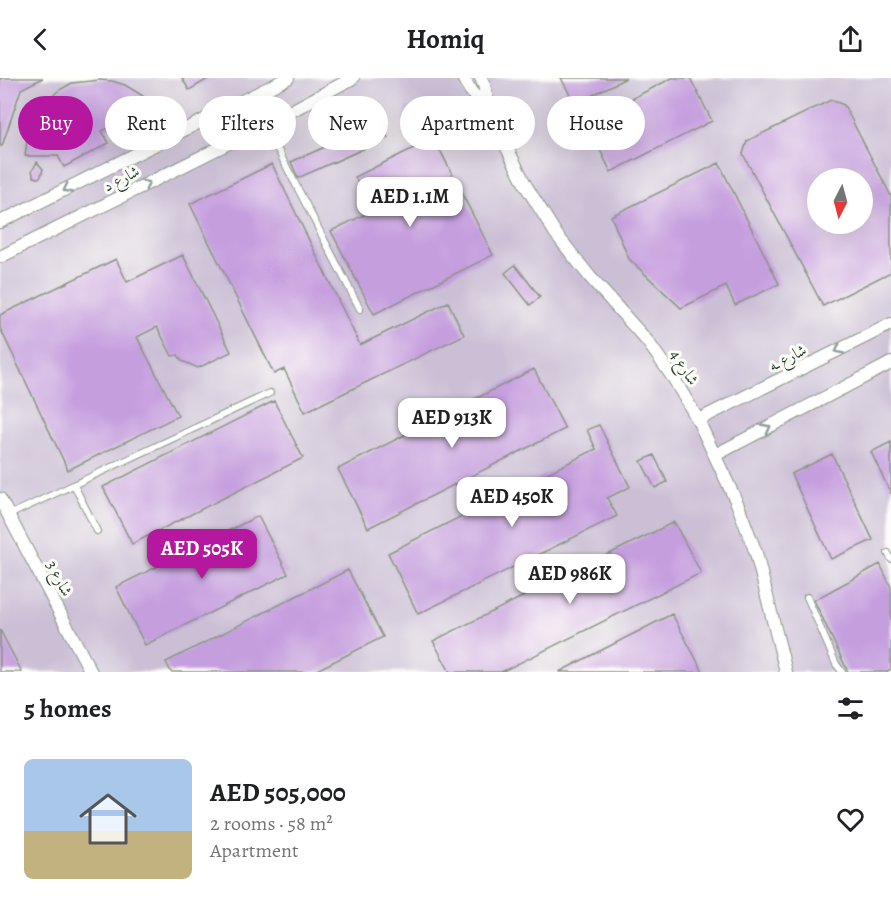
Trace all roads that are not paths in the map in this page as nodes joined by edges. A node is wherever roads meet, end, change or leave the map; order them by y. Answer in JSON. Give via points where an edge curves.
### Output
{"nodes":[{"id":1,"x":288,"y":78,"type":"edge"},
{"id":2,"x":352,"y":78,"type":"edge"},
{"id":3,"x":463,"y":78,"type":"edge"},
{"id":4,"x":481,"y":78,"type":"edge"},
{"id":5,"x":475,"y":96,"type":"edge"},
{"id":6,"x":486,"y":96,"type":"edge"},
{"id":7,"x":296,"y":108,"type":"edge"},
{"id":8,"x":215,"y":150,"type":"edge"},
{"id":9,"x":278,"y":150,"type":"edge"},
{"id":10,"x":508,"y":150,"type":"edge"},
{"id":11,"x":0,"y":222,"type":"edge"},
{"id":12,"x":0,"y":257,"type":"edge"},
{"id":13,"x":360,"y":309,"type":"dead end"},
{"id":14,"x":891,"y":324,"type":"edge"},
{"id":15,"x":891,"y":363,"type":"edge"},
{"id":16,"x":270,"y":393,"type":"dead end"},
{"id":17,"x":698,"y":420,"type":"junction"},
{"id":18,"x":715,"y":455,"type":"junction"},
{"id":19,"x":74,"y":485,"type":"junction"},
{"id":20,"x":0,"y":499,"type":"edge"},
{"id":21,"x":9,"y":515,"type":"junction"},
{"id":22,"x":97,"y":531,"type":"dead end"},
{"id":23,"x":807,"y":597,"type":"dead end"},
{"id":24,"x":91,"y":672,"type":"edge"},
{"id":25,"x":786,"y":672,"type":"edge"},
{"id":26,"x":842,"y":672,"type":"edge"}],
"edges":[{"from":1,"to":11,"type":"street","name":"شارع د","one_way":true},
{"from":2,"to":7,"type":"street","name":"شارع د"},
{"from":3,"to":5,"type":"street","name":"شارع 4"},
{"from":4,"to":6,"type":"street","name":"شارع 4"},
{"from":12,"to":8,"type":"street","name":"شارع د","one_way":true},
{"from":9,"to":13,"type":"lane"},
{"from":10,"to":17,"type":"street","name":"شارع 4","via":[[556,234],[648,342]]},
{"from":14,"to":17,"type":"street","name":"شارع ـه","one_way":true},
{"from":18,"to":15,"type":"street","one_way":true},
{"from":16,"to":19,"type":"lane"},
{"from":17,"to":18,"type":"street","name":"شارع 4"},
{"from":18,"to":25,"type":"street","name":"شارع 4","via":[[756,553]]},
{"from":19,"to":21,"type":"lane"},
{"from":19,"to":22,"type":"lane"},
{"from":20,"to":21,"type":"street","name":"شارع 3"},
{"from":21,"to":24,"type":"street","name":"شارع 3"},
{"from":23,"to":26,"type":"lane"}]}
